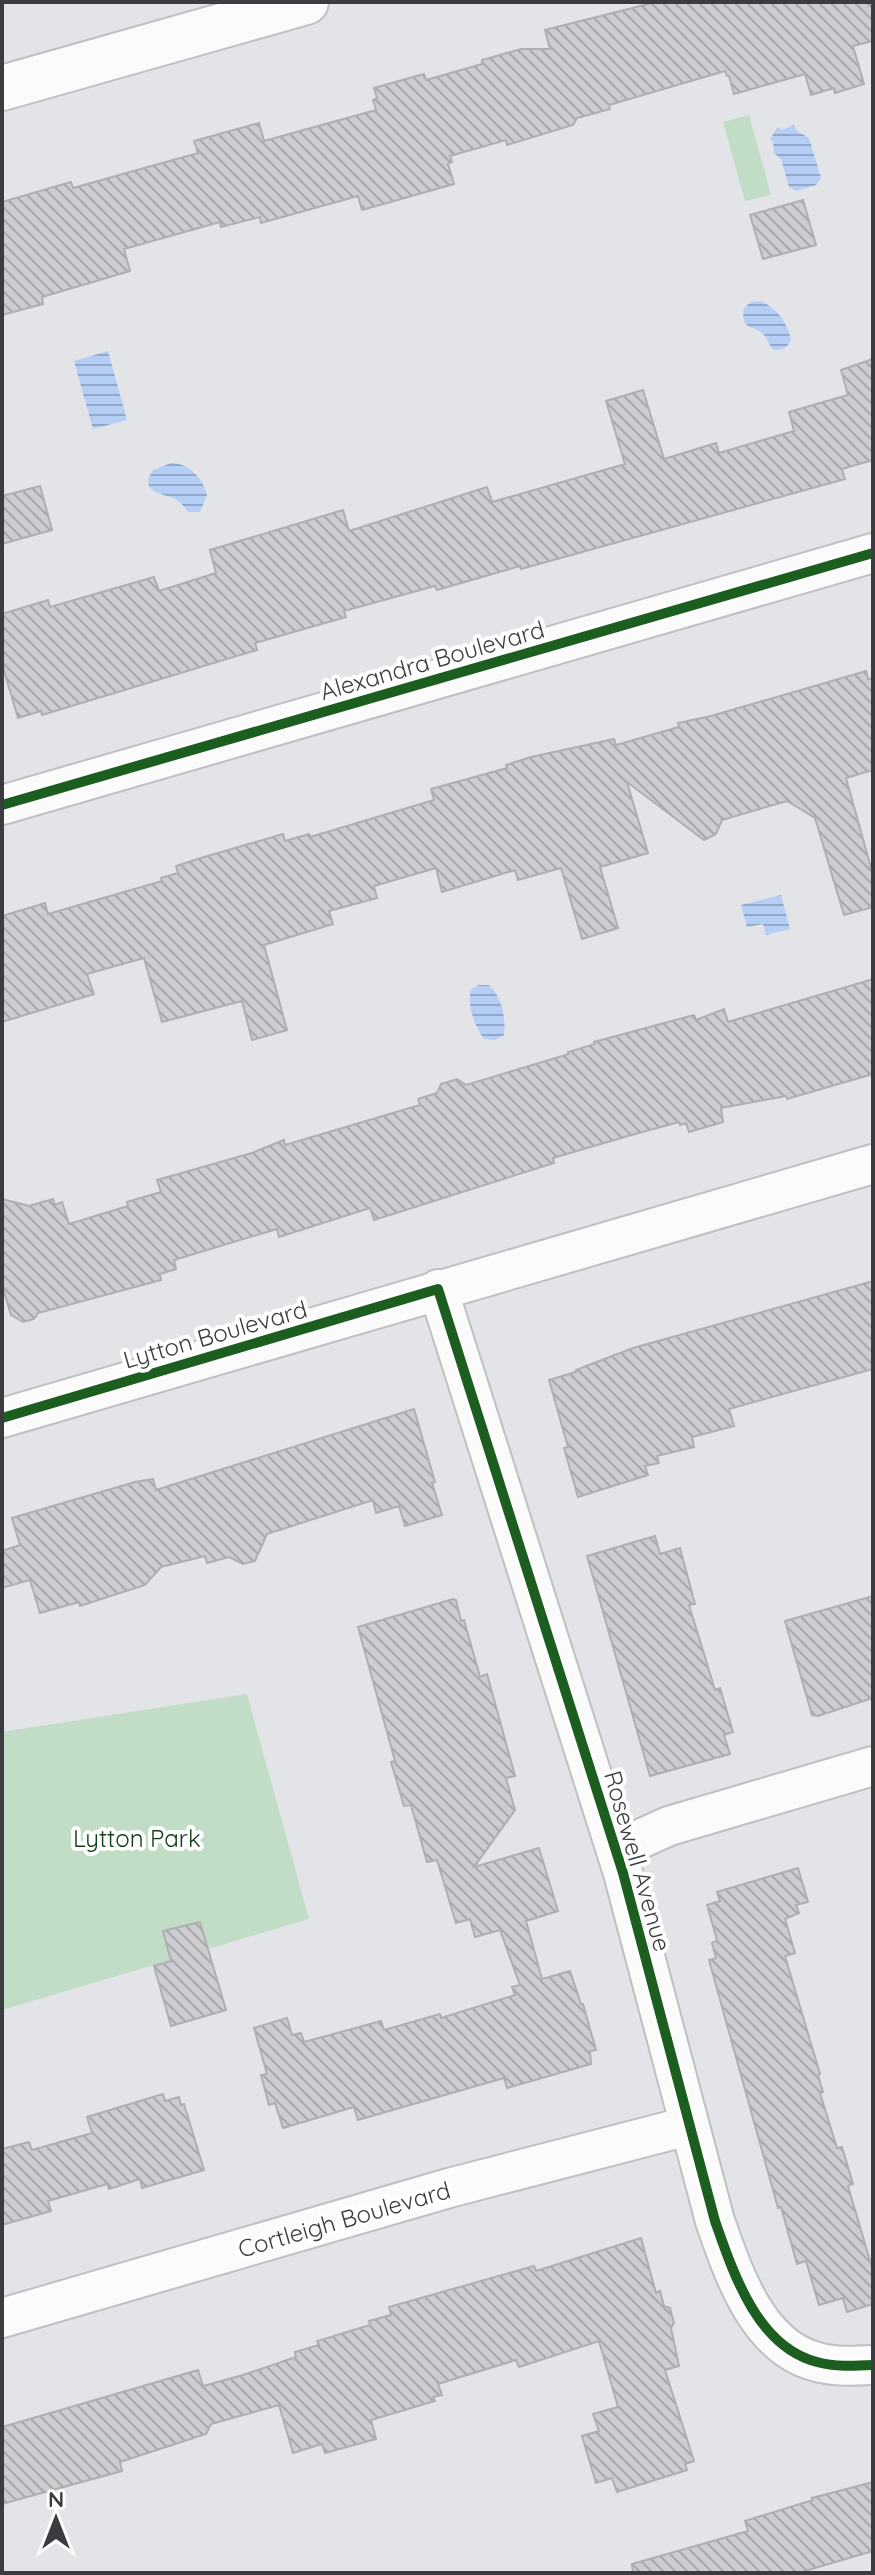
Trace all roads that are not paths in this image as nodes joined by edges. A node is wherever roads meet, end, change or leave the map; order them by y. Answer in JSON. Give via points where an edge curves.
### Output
{"nodes":[{"id":1,"x":306,"y":2,"type":"edge"},
{"id":2,"x":2,"y":88,"type":"edge"},
{"id":3,"x":873,"y":553,"type":"edge"},
{"id":4,"x":2,"y":805,"type":"edge"},
{"id":5,"x":873,"y":1164,"type":"edge"},
{"id":6,"x":438,"y":1289,"type":"junction"},
{"id":7,"x":2,"y":1418,"type":"edge"},
{"id":8,"x":873,"y":1766,"type":"edge"},
{"id":9,"x":616,"y":1850,"type":"junction"},
{"id":10,"x":688,"y":2126,"type":"junction"},
{"id":11,"x":2,"y":2318,"type":"edge"},
{"id":12,"x":873,"y":2365,"type":"edge"}],
"edges":[{"from":1,"to":2,"type":"street"},
{"from":3,"to":4,"type":"street","name":"Alexandra Boulevard"},
{"from":5,"to":6,"type":"street","name":"Lytton Boulevard"},
{"from":6,"to":7,"type":"street","name":"Lytton Boulevard"},
{"from":6,"to":9,"type":"street","name":"Rosewell Avenue"},
{"from":8,"to":9,"type":"street","via":[[669,1826]]},
{"from":9,"to":10,"type":"street","name":"Rosewell Avenue"},
{"from":10,"to":11,"type":"street","name":"Cortleigh Boulevard","via":[[449,2188]]},
{"from":10,"to":12,"type":"street","name":"Rosewell Avenue","via":[[734,2276],[764,2324],[785,2346],[813,2362]]}]}
